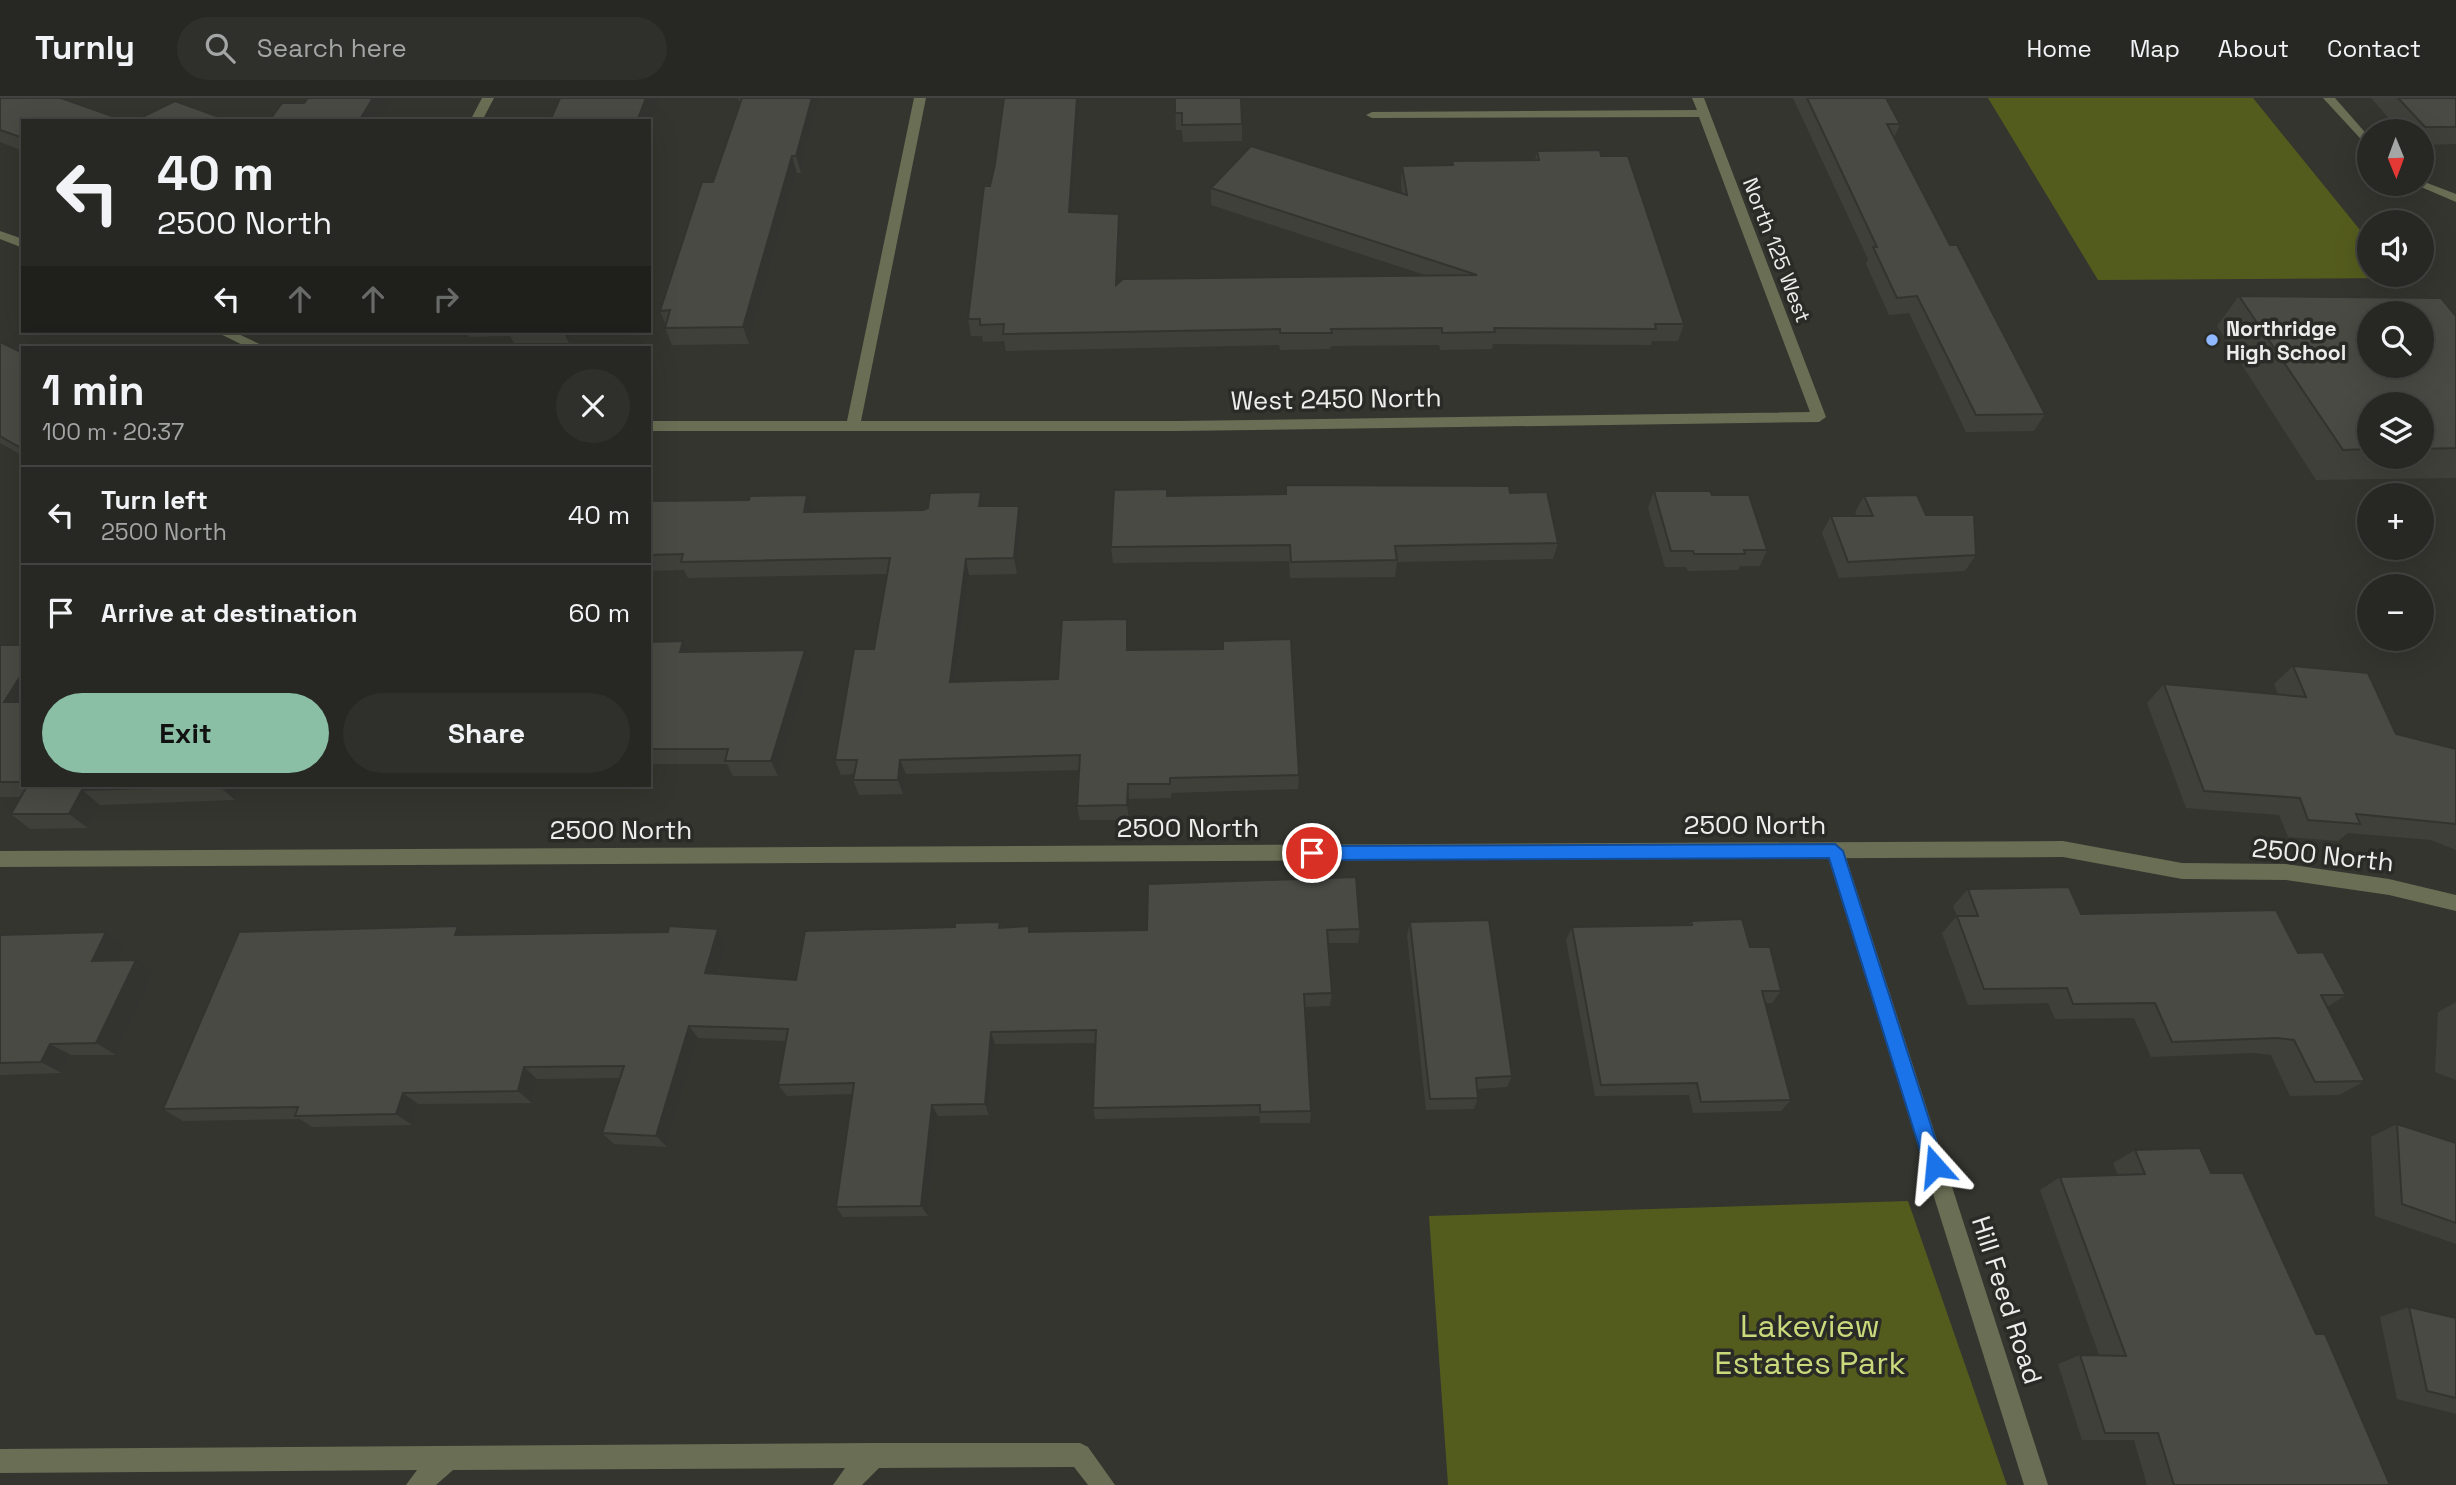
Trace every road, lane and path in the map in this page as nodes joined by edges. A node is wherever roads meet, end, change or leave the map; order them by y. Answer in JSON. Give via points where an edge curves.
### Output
{"nodes":[{"id":1,"x":488,"y":98,"type":"edge"},
{"id":2,"x":920,"y":98,"type":"edge"},
{"id":3,"x":1699,"y":98,"type":"edge"},
{"id":4,"x":2329,"y":98,"type":"edge"},
{"id":5,"x":1704,"y":113,"type":"junction"},
{"id":6,"x":1372,"y":115,"type":"dead end"},
{"id":7,"x":476,"y":119,"type":"edge"},
{"id":8,"x":2357,"y":131,"type":"edge"},
{"id":9,"x":2434,"y":189,"type":"edge"},
{"id":10,"x":2456,"y":198,"type":"edge"},
{"id":11,"x":0,"y":234,"type":"edge"},
{"id":12,"x":21,"y":243,"type":"edge"},
{"id":13,"x":231,"y":333,"type":"edge"},
{"id":14,"x":257,"y":346,"type":"edge"},
{"id":15,"x":1819,"y":416,"type":"joint"},
{"id":16,"x":853,"y":425,"type":"junction"},
{"id":17,"x":651,"y":426,"type":"edge"},
{"id":18,"x":1835,"y":851,"type":"junction"},
{"id":19,"x":0,"y":859,"type":"edge"},
{"id":20,"x":2456,"y":903,"type":"edge"},
{"id":21,"x":875,"y":1455,"type":"junction"},
{"id":22,"x":449,"y":1458,"type":"junction"},
{"id":23,"x":0,"y":1461,"type":"edge"},
{"id":24,"x":418,"y":1485,"type":"edge"},
{"id":25,"x":845,"y":1485,"type":"edge"},
{"id":26,"x":1102,"y":1485,"type":"edge"},
{"id":27,"x":2036,"y":1485,"type":"edge"}],
"edges":[{"from":1,"to":7,"type":"street"},
{"from":2,"to":16,"type":"street"},
{"from":3,"to":5,"type":"street","name":"North 125 West"},
{"from":4,"to":8,"type":"street"},
{"from":5,"to":6,"type":"street"},
{"from":5,"to":15,"type":"street","name":"North 125 West"},
{"from":9,"to":10,"type":"street"},
{"from":11,"to":12,"type":"street"},
{"from":13,"to":14,"type":"street"},
{"from":15,"to":16,"type":"street","name":"West 2450 North","via":[[1176,426]]},
{"from":16,"to":17,"type":"street","name":"West 2450 North"},
{"from":18,"to":19,"type":"street","name":"2500 North"},
{"from":18,"to":20,"type":"street","name":"2500 North","via":[[2063,849],[2182,872],[2286,872],[2389,887]]},
{"from":18,"to":27,"type":"street","name":"Hill Feed Road"},
{"from":21,"to":22,"type":"street"},
{"from":21,"to":25,"type":"street"},
{"from":21,"to":26,"type":"street","via":[[1080,1455]]},
{"from":22,"to":23,"type":"street"},
{"from":22,"to":24,"type":"street"}]}
